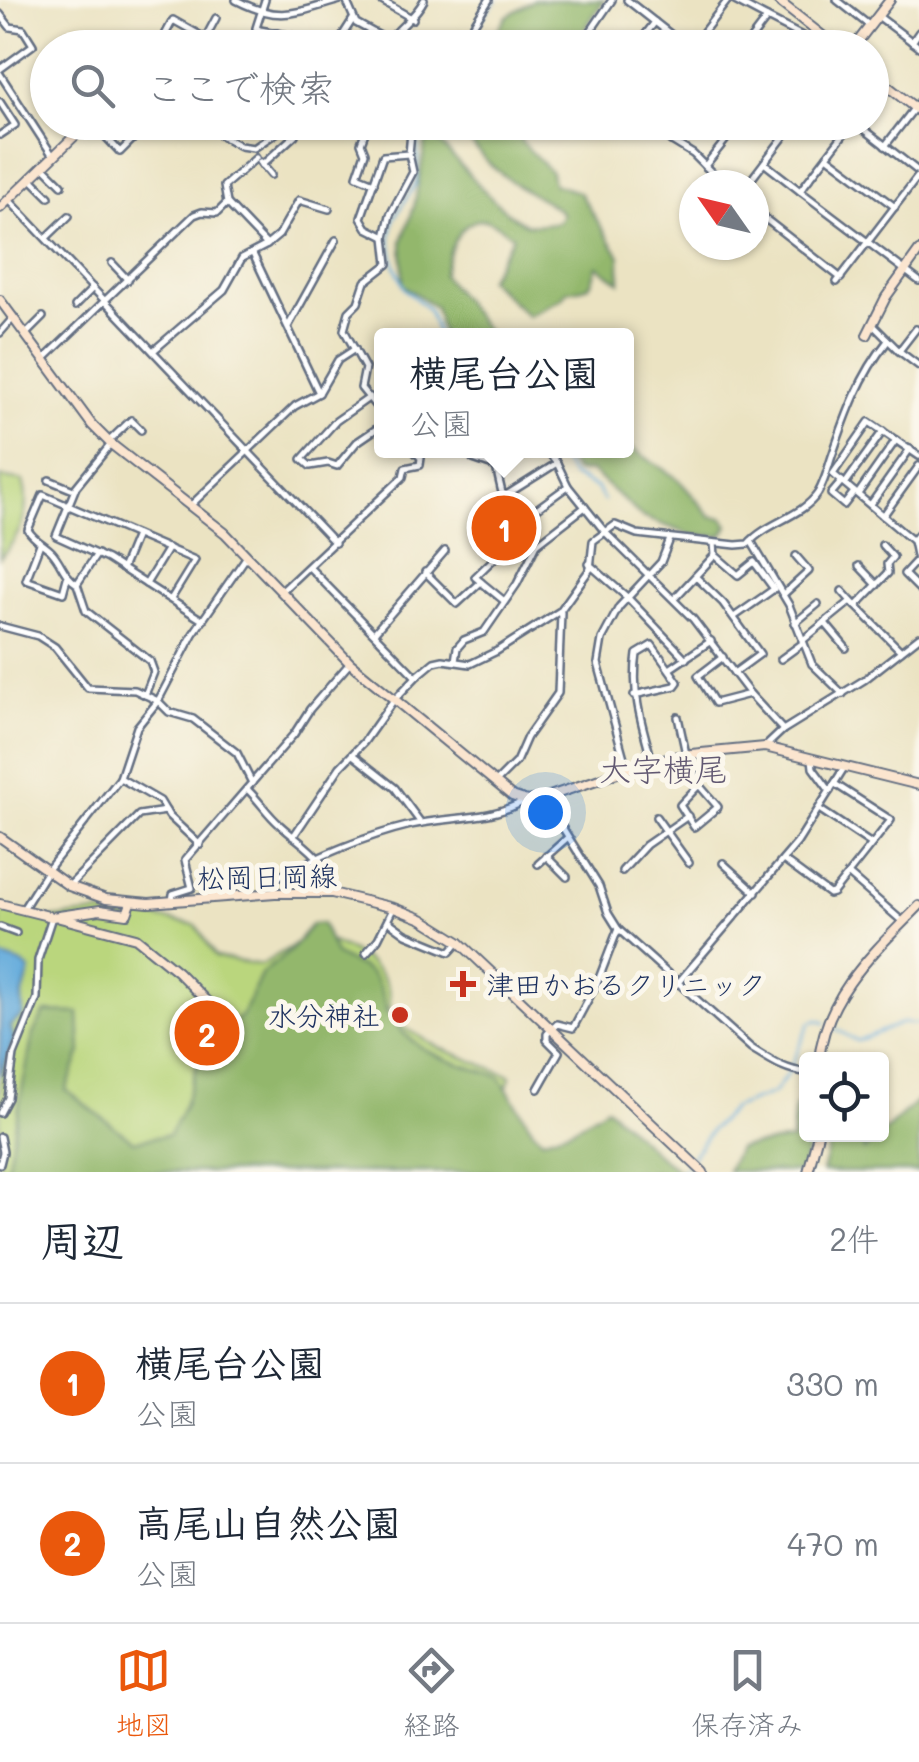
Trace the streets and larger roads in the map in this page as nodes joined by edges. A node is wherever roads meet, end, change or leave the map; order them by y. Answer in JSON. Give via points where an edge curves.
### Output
{"nodes":[{"id":1,"x":236,"y":0,"type":"edge"},
{"id":2,"x":264,"y":0,"type":"edge"},
{"id":3,"x":342,"y":0,"type":"edge"},
{"id":4,"x":380,"y":0,"type":"edge"},
{"id":5,"x":424,"y":0,"type":"edge"},
{"id":6,"x":488,"y":0,"type":"edge"},
{"id":7,"x":612,"y":0,"type":"edge"},
{"id":8,"x":627,"y":0,"type":"edge"},
{"id":9,"x":644,"y":0,"type":"edge"},
{"id":10,"x":731,"y":0,"type":"edge"},
{"id":11,"x":777,"y":0,"type":"edge"},
{"id":12,"x":837,"y":0,"type":"edge"},
{"id":13,"x":890,"y":0,"type":"edge"},
{"id":14,"x":638,"y":8,"type":"junction"},
{"id":15,"x":261,"y":11,"type":"junction"},
{"id":16,"x":0,"y":14,"type":"edge"},
{"id":17,"x":878,"y":16,"type":"junction"},
{"id":18,"x":216,"y":18,"type":"dead end"},
{"id":19,"x":767,"y":18,"type":"junction"},
{"id":20,"x":353,"y":19,"type":"junction"},
{"id":21,"x":413,"y":19,"type":"junction"},
{"id":22,"x":655,"y":22,"type":"junction"},
{"id":23,"x":870,"y":26,"type":"junction"},
{"id":24,"x":168,"y":30,"type":"edge"},
{"id":25,"x":191,"y":30,"type":"edge"},
{"id":26,"x":209,"y":30,"type":"edge"},
{"id":27,"x":264,"y":30,"type":"edge"},
{"id":28,"x":346,"y":30,"type":"edge"},
{"id":29,"x":370,"y":30,"type":"edge"},
{"id":30,"x":397,"y":30,"type":"edge"},
{"id":31,"x":470,"y":30,"type":"edge"},
{"id":32,"x":592,"y":30,"type":"edge"},
{"id":33,"x":649,"y":30,"type":"edge"},
{"id":34,"x":665,"y":30,"type":"edge"},
{"id":35,"x":705,"y":30,"type":"edge"},
{"id":36,"x":758,"y":30,"type":"edge"},
{"id":37,"x":790,"y":30,"type":"edge"},
{"id":38,"x":815,"y":30,"type":"edge"},
{"id":39,"x":867,"y":30,"type":"edge"},
{"id":40,"x":919,"y":32,"type":"edge"},
{"id":41,"x":30,"y":41,"type":"edge"},
{"id":42,"x":912,"y":42,"type":"junction"},
{"id":43,"x":30,"y":47,"type":"edge"},
{"id":44,"x":919,"y":47,"type":"edge"},
{"id":45,"x":0,"y":72,"type":"edge"},
{"id":46,"x":889,"y":86,"type":"edge"},
{"id":47,"x":15,"y":97,"type":"junction"},
{"id":48,"x":2,"y":104,"type":"edge"},
{"id":49,"x":918,"y":107,"type":"edge"},
{"id":50,"x":30,"y":120,"type":"edge"},
{"id":51,"x":0,"y":135,"type":"edge"},
{"id":52,"x":43,"y":140,"type":"edge"},
{"id":53,"x":71,"y":140,"type":"edge"},
{"id":54,"x":108,"y":140,"type":"edge"},
{"id":55,"x":132,"y":140,"type":"edge"},
{"id":56,"x":229,"y":140,"type":"edge"},
{"id":57,"x":266,"y":140,"type":"edge"},
{"id":58,"x":290,"y":140,"type":"edge"},
{"id":59,"x":362,"y":140,"type":"edge"},
{"id":60,"x":411,"y":140,"type":"edge"},
{"id":61,"x":668,"y":140,"type":"edge"},
{"id":62,"x":726,"y":140,"type":"edge"},
{"id":63,"x":780,"y":140,"type":"edge"},
{"id":64,"x":840,"y":140,"type":"edge"},
{"id":65,"x":877,"y":140,"type":"edge"},
{"id":66,"x":671,"y":142,"type":"joint"},
{"id":67,"x":885,"y":146,"type":"junction"},
{"id":68,"x":254,"y":148,"type":"junction"},
{"id":69,"x":410,"y":154,"type":"junction"},
{"id":70,"x":53,"y":156,"type":"junction"},
{"id":71,"x":827,"y":156,"type":"junction"},
{"id":72,"x":256,"y":158,"type":"junction"},
{"id":73,"x":764,"y":163,"type":"junction"},
{"id":74,"x":262,"y":165,"type":"junction"},
{"id":75,"x":43,"y":166,"type":"junction"},
{"id":76,"x":705,"y":166,"type":"junction"},
{"id":77,"x":709,"y":170,"type":"edge"},
{"id":78,"x":759,"y":170,"type":"edge"},
{"id":79,"x":919,"y":173,"type":"edge"},
{"id":80,"x":271,"y":175,"type":"dead end"},
{"id":81,"x":30,"y":178,"type":"junction"},
{"id":82,"x":374,"y":183,"type":"junction"},
{"id":83,"x":62,"y":185,"type":"dead end"},
{"id":84,"x":800,"y":191,"type":"junction"},
{"id":85,"x":49,"y":197,"type":"dead end"},
{"id":86,"x":9,"y":200,"type":"junction"},
{"id":87,"x":227,"y":203,"type":"junction"},
{"id":88,"x":895,"y":207,"type":"junction"},
{"id":89,"x":0,"y":208,"type":"edge"},
{"id":90,"x":329,"y":209,"type":"dead end"},
{"id":91,"x":69,"y":216,"type":"dead end"},
{"id":92,"x":769,"y":222,"type":"edge"},
{"id":93,"x":46,"y":238,"type":"junction"},
{"id":94,"x":385,"y":238,"type":"junction"},
{"id":95,"x":336,"y":240,"type":"dead end"},
{"id":96,"x":868,"y":243,"type":"junction"},
{"id":97,"x":267,"y":245,"type":"junction"},
{"id":98,"x":919,"y":252,"type":"edge"},
{"id":99,"x":253,"y":254,"type":"junction"},
{"id":100,"x":112,"y":263,"type":"dead end"},
{"id":101,"x":905,"y":270,"type":"junction"},
{"id":102,"x":128,"y":280,"type":"junction"},
{"id":103,"x":919,"y":281,"type":"edge"},
{"id":104,"x":94,"y":288,"type":"junction"},
{"id":105,"x":0,"y":300,"type":"edge"},
{"id":106,"x":106,"y":302,"type":"junction"},
{"id":107,"x":75,"y":306,"type":"dead end"},
{"id":108,"x":14,"y":317,"type":"junction"},
{"id":109,"x":43,"y":317,"type":"dead end"},
{"id":110,"x":872,"y":324,"type":"junction"},
{"id":111,"x":288,"y":326,"type":"junction"},
{"id":112,"x":918,"y":328,"type":"edge"},
{"id":113,"x":0,"y":332,"type":"edge"},
{"id":114,"x":26,"y":334,"type":"junction"},
{"id":115,"x":867,"y":335,"type":"dead end"},
{"id":116,"x":887,"y":342,"type":"junction"},
{"id":117,"x":355,"y":349,"type":"junction"},
{"id":118,"x":153,"y":351,"type":"junction"},
{"id":119,"x":899,"y":351,"type":"junction"},
{"id":120,"x":44,"y":360,"type":"junction"},
{"id":121,"x":919,"y":366,"type":"edge"},
{"id":122,"x":318,"y":392,"type":"junction"},
{"id":123,"x":370,"y":397,"type":"junction"},
{"id":124,"x":374,"y":406,"type":"edge"},
{"id":125,"x":374,"y":429,"type":"edge"},
{"id":126,"x":140,"y":430,"type":"dead end"},
{"id":127,"x":883,"y":431,"type":"junction"},
{"id":128,"x":896,"y":440,"type":"junction"},
{"id":129,"x":109,"y":443,"type":"junction"},
{"id":130,"x":910,"y":450,"type":"junction"},
{"id":131,"x":249,"y":451,"type":"junction"},
{"id":132,"x":919,"y":456,"type":"edge"},
{"id":133,"x":421,"y":458,"type":"edge"},
{"id":134,"x":474,"y":458,"type":"edge"},
{"id":135,"x":511,"y":458,"type":"edge"},
{"id":136,"x":554,"y":458,"type":"edge"},
{"id":137,"x":557,"y":462,"type":"junction"},
{"id":138,"x":919,"y":466,"type":"edge"},
{"id":139,"x":496,"y":468,"type":"junction"},
{"id":140,"x":916,"y":478,"type":"edge"},
{"id":141,"x":49,"y":480,"type":"dead end"},
{"id":142,"x":843,"y":482,"type":"junction"},
{"id":143,"x":568,"y":486,"type":"junction"},
{"id":144,"x":71,"y":489,"type":"dead end"},
{"id":145,"x":856,"y":493,"type":"junction"},
{"id":146,"x":503,"y":498,"type":"junction"},
{"id":147,"x":870,"y":505,"type":"junction"},
{"id":148,"x":69,"y":506,"type":"junction"},
{"id":149,"x":190,"y":506,"type":"junction"},
{"id":150,"x":585,"y":507,"type":"junction"},
{"id":151,"x":882,"y":516,"type":"junction"},
{"id":152,"x":520,"y":521,"type":"junction"},
{"id":153,"x":605,"y":532,"type":"junction"},
{"id":154,"x":919,"y":532,"type":"edge"},
{"id":155,"x":137,"y":534,"type":"junction"},
{"id":156,"x":670,"y":538,"type":"junction"},
{"id":157,"x":752,"y":541,"type":"junction"},
{"id":158,"x":913,"y":541,"type":"junction"},
{"id":159,"x":335,"y":542,"type":"junction"},
{"id":160,"x":714,"y":543,"type":"junction"},
{"id":161,"x":40,"y":544,"type":"junction"},
{"id":162,"x":537,"y":544,"type":"junction"},
{"id":163,"x":882,"y":545,"type":"dead end"},
{"id":164,"x":169,"y":547,"type":"junction"},
{"id":165,"x":446,"y":552,"type":"dead end"},
{"id":166,"x":98,"y":554,"type":"junction"},
{"id":167,"x":715,"y":554,"type":"junction"},
{"id":168,"x":248,"y":556,"type":"junction"},
{"id":169,"x":796,"y":556,"type":"dead end"},
{"id":170,"x":589,"y":564,"type":"junction"},
{"id":171,"x":309,"y":566,"type":"junction"},
{"id":172,"x":859,"y":566,"type":"dead end"},
{"id":173,"x":122,"y":568,"type":"junction"},
{"id":174,"x":426,"y":572,"type":"junction"},
{"id":175,"x":650,"y":574,"type":"junction"},
{"id":176,"x":696,"y":576,"type":"junction"},
{"id":177,"x":68,"y":578,"type":"junction"},
{"id":178,"x":480,"y":582,"type":"junction"},
{"id":179,"x":77,"y":584,"type":"junction"},
{"id":180,"x":146,"y":584,"type":"junction"},
{"id":181,"x":877,"y":584,"type":"junction"},
{"id":182,"x":919,"y":589,"type":"edge"},
{"id":183,"x":282,"y":591,"type":"junction"},
{"id":184,"x":842,"y":591,"type":"dead end"},
{"id":185,"x":784,"y":594,"type":"junction"},
{"id":186,"x":628,"y":598,"type":"junction"},
{"id":187,"x":170,"y":599,"type":"junction"},
{"id":188,"x":674,"y":599,"type":"junction"},
{"id":189,"x":503,"y":600,"type":"junction"},
{"id":190,"x":853,"y":603,"type":"junction"},
{"id":191,"x":818,"y":604,"type":"dead end"},
{"id":192,"x":560,"y":610,"type":"junction"},
{"id":193,"x":734,"y":617,"type":"junction"},
{"id":194,"x":202,"y":620,"type":"junction"},
{"id":195,"x":795,"y":623,"type":"junction"},
{"id":196,"x":825,"y":623,"type":"junction"},
{"id":197,"x":0,"y":626,"type":"edge"},
{"id":198,"x":374,"y":634,"type":"junction"},
{"id":199,"x":919,"y":637,"type":"edge"},
{"id":200,"x":711,"y":641,"type":"junction"},
{"id":201,"x":802,"y":642,"type":"junction"},
{"id":202,"x":846,"y":648,"type":"dead end"},
{"id":203,"x":901,"y":651,"type":"junction"},
{"id":204,"x":723,"y":657,"type":"junction"},
{"id":205,"x":686,"y":658,"type":"junction"},
{"id":206,"x":781,"y":659,"type":"dead end"},
{"id":207,"x":455,"y":661,"type":"junction"},
{"id":208,"x":350,"y":663,"type":"junction"},
{"id":209,"x":671,"y":668,"type":"junction"},
{"id":210,"x":734,"y":673,"type":"junction"},
{"id":211,"x":416,"y":677,"type":"junction"},
{"id":212,"x":634,"y":694,"type":"junction"},
{"id":213,"x":750,"y":694,"type":"junction"},
{"id":214,"x":843,"y":694,"type":"junction"},
{"id":215,"x":146,"y":695,"type":"junction"},
{"id":216,"x":158,"y":701,"type":"junction"},
{"id":217,"x":393,"y":701,"type":"junction"},
{"id":218,"x":678,"y":717,"type":"dead end"},
{"id":219,"x":783,"y":730,"type":"junction"},
{"id":220,"x":765,"y":747,"type":"junction"},
{"id":221,"x":352,"y":754,"type":"junction"},
{"id":222,"x":685,"y":755,"type":"junction"},
{"id":223,"x":812,"y":760,"type":"junction"},
{"id":224,"x":652,"y":761,"type":"junction"},
{"id":225,"x":844,"y":768,"type":"junction"},
{"id":226,"x":627,"y":769,"type":"junction"},
{"id":227,"x":120,"y":778,"type":"junction"},
{"id":228,"x":252,"y":783,"type":"junction"},
{"id":229,"x":495,"y":783,"type":"junction"},
{"id":230,"x":919,"y":784,"type":"edge"},
{"id":231,"x":699,"y":786,"type":"junction"},
{"id":232,"x":833,"y":788,"type":"junction"},
{"id":233,"x":247,"y":789,"type":"junction"},
{"id":234,"x":544,"y":798,"type":"junction"},
{"id":235,"x":524,"y":800,"type":"junction"},
{"id":236,"x":819,"y":809,"type":"junction"},
{"id":237,"x":166,"y":811,"type":"junction"},
{"id":238,"x":688,"y":816,"type":"junction"},
{"id":239,"x":656,"y":817,"type":"dead end"},
{"id":240,"x":421,"y":823,"type":"junction"},
{"id":241,"x":666,"y":832,"type":"junction"},
{"id":242,"x":293,"y":836,"type":"junction"},
{"id":243,"x":566,"y":838,"type":"junction"},
{"id":244,"x":1,"y":840,"type":"edge"},
{"id":245,"x":870,"y":843,"type":"junction"},
{"id":246,"x":200,"y":844,"type":"junction"},
{"id":247,"x":546,"y":856,"type":"junction"},
{"id":248,"x":320,"y":857,"type":"junction"},
{"id":249,"x":783,"y":860,"type":"junction"},
{"id":250,"x":722,"y":863,"type":"dead end"},
{"id":251,"x":538,"y":864,"type":"dead end"},
{"id":252,"x":689,"y":864,"type":"dead end"},
{"id":253,"x":622,"y":871,"type":"dead end"},
{"id":254,"x":47,"y":872,"type":"junction"},
{"id":255,"x":850,"y":875,"type":"junction"},
{"id":256,"x":566,"y":877,"type":"dead end"},
{"id":257,"x":69,"y":886,"type":"junction"},
{"id":258,"x":756,"y":892,"type":"junction"},
{"id":259,"x":275,"y":893,"type":"junction"},
{"id":260,"x":332,"y":893,"type":"junction"},
{"id":261,"x":172,"y":901,"type":"junction"},
{"id":262,"x":131,"y":903,"type":"junction"},
{"id":263,"x":0,"y":904,"type":"edge"},
{"id":264,"x":919,"y":906,"type":"edge"},
{"id":265,"x":394,"y":908,"type":"junction"},
{"id":266,"x":23,"y":910,"type":"junction"},
{"id":267,"x":56,"y":918,"type":"junction"},
{"id":268,"x":388,"y":922,"type":"junction"},
{"id":269,"x":903,"y":922,"type":"junction"},
{"id":270,"x":0,"y":928,"type":"edge"},
{"id":271,"x":618,"y":929,"type":"junction"},
{"id":272,"x":16,"y":932,"type":"dead end"},
{"id":273,"x":459,"y":942,"type":"junction"},
{"id":274,"x":366,"y":953,"type":"dead end"},
{"id":275,"x":677,"y":984,"type":"junction"},
{"id":276,"x":215,"y":1010,"type":"dead end"},
{"id":277,"x":552,"y":1029,"type":"junction"},
{"id":278,"x":820,"y":1052,"type":"edge"},
{"id":279,"x":799,"y":1072,"type":"edge"},
{"id":280,"x":538,"y":1089,"type":"dead end"},
{"id":281,"x":0,"y":1114,"type":"edge"},
{"id":282,"x":0,"y":1137,"type":"edge"},
{"id":283,"x":818,"y":1142,"type":"edge"},
{"id":284,"x":0,"y":1164,"type":"edge"},
{"id":285,"x":695,"y":1164,"type":"junction"},
{"id":286,"x":704,"y":1172,"type":"edge"},
{"id":287,"x":712,"y":1172,"type":"edge"},
{"id":288,"x":811,"y":1172,"type":"edge"}],
"edges":[{"from":1,"to":15,"type":"street"},
{"from":2,"to":15,"type":"street"},
{"from":3,"to":15,"type":"street","via":[[288,15]]},
{"from":3,"to":20,"type":"street"},
{"from":4,"to":21,"type":"street"},
{"from":5,"to":21,"type":"street"},
{"from":6,"to":31,"type":"street"},
{"from":7,"to":32,"type":"street"},
{"from":8,"to":14,"type":"street"},
{"from":9,"to":14,"type":"street"},
{"from":10,"to":19,"type":"street"},
{"from":10,"to":35,"type":"street"},
{"from":11,"to":38,"type":"street"},
{"from":12,"to":23,"type":"street"},
{"from":13,"to":17,"type":"street"},
{"from":14,"to":22,"type":"street"},
{"from":15,"to":27,"type":"street","via":[[256,28]]},
{"from":16,"to":41,"type":"street"},
{"from":17,"to":23,"type":"street"},
{"from":17,"to":42,"type":"street"},
{"from":18,"to":26,"type":"street"},
{"from":19,"to":36,"type":"street"},
{"from":19,"to":37,"type":"street"},
{"from":20,"to":28,"type":"street"},
{"from":20,"to":29,"type":"street"},
{"from":21,"to":30,"type":"street"},
{"from":22,"to":33,"type":"street"},
{"from":22,"to":34,"type":"street"},
{"from":23,"to":39,"type":"street"},
{"from":24,"to":25,"type":"street","via":[[173,20]]},
{"from":40,"to":42,"type":"street"},
{"from":42,"to":44,"type":"street"},
{"from":43,"to":45,"type":"street"},
{"from":45,"to":47,"type":"street"},
{"from":46,"to":49,"type":"street"},
{"from":47,"to":48,"type":"street"},
{"from":47,"to":50,"type":"street"},
{"from":48,"to":51,"type":"street","via":[[15,125]]},
{"from":49,"to":67,"type":"street"},
{"from":52,"to":70,"type":"street"},
{"from":53,"to":70,"type":"street"},
{"from":54,"to":55,"type":"street","via":[[120,152]]},
{"from":56,"to":68,"type":"street"},
{"from":57,"to":68,"type":"street"},
{"from":58,"to":74,"type":"street"},
{"from":59,"to":82,"type":"street","via":[[365,154],[357,176]]},
{"from":60,"to":69,"type":"street"},
{"from":61,"to":66,"type":"street"},
{"from":62,"to":76,"type":"street"},
{"from":63,"to":73,"type":"street"},
{"from":64,"to":71,"type":"street"},
{"from":65,"to":67,"type":"street"},
{"from":66,"to":76,"type":"street"},
{"from":67,"to":79,"type":"street"},
{"from":68,"to":72,"type":"street"},
{"from":69,"to":82,"type":"street","via":[[383,156]]},
{"from":69,"to":94,"type":"street","via":[[413,172]]},
{"from":70,"to":75,"type":"street"},
{"from":71,"to":84,"type":"street"},
{"from":71,"to":88,"type":"street"},
{"from":72,"to":74,"type":"street"},
{"from":72,"to":87,"type":"street","via":[[224,186]]},
{"from":73,"to":78,"type":"street"},
{"from":73,"to":84,"type":"street"},
{"from":74,"to":80,"type":"street"},
{"from":75,"to":81,"type":"street"},
{"from":75,"to":83,"type":"street"},
{"from":76,"to":77,"type":"street"},
{"from":79,"to":88,"type":"street"},
{"from":81,"to":85,"type":"street"},
{"from":81,"to":86,"type":"street"},
{"from":82,"to":94,"type":"street","via":[[361,218]]},
{"from":84,"to":96,"type":"street"},
{"from":86,"to":89,"type":"street"},
{"from":86,"to":93,"type":"street"},
{"from":87,"to":97,"type":"street"},
{"from":87,"to":102,"type":"street","via":[[218,213],[198,213]]},
{"from":88,"to":96,"type":"street"},
{"from":90,"to":97,"type":"street","via":[[299,200]]},
{"from":91,"to":93,"type":"street"},
{"from":92,"to":96,"type":"street","via":[[839,280]]},
{"from":93,"to":104,"type":"street"},
{"from":94,"to":117,"type":"street","via":[[388,264],[369,277],[345,321]]},
{"from":95,"to":111,"type":"street"},
{"from":96,"to":101,"type":"street"},
{"from":97,"to":99,"type":"street"},
{"from":98,"to":101,"type":"street"},
{"from":99,"to":111,"type":"street"},
{"from":99,"to":118,"type":"street","via":[[239,262],[215,298]]},
{"from":100,"to":102,"type":"street"},
{"from":101,"to":103,"type":"street"},
{"from":101,"to":110,"type":"street"},
{"from":102,"to":106,"type":"street"},
{"from":104,"to":106,"type":"street"},
{"from":104,"to":107,"type":"street"},
{"from":105,"to":108,"type":"street"},
{"from":106,"to":118,"type":"street"},
{"from":106,"to":120,"type":"street"},
{"from":108,"to":113,"type":"street"},
{"from":108,"to":114,"type":"street"},
{"from":109,"to":114,"type":"street"},
{"from":110,"to":115,"type":"street"},
{"from":110,"to":116,"type":"street"},
{"from":111,"to":122,"type":"street"},
{"from":112,"to":119,"type":"street"},
{"from":114,"to":120,"type":"street"},
{"from":116,"to":119,"type":"street"},
{"from":116,"to":157,"type":"street","via":[[869,362],[816,496]]},
{"from":117,"to":122,"type":"street","via":[[338,360]]},
{"from":117,"to":123,"type":"street","via":[[365,368],[361,388]]},
{"from":118,"to":131,"type":"street"},
{"from":119,"to":121,"type":"street"},
{"from":120,"to":129,"type":"street"},
{"from":122,"to":131,"type":"street"},
{"from":123,"to":124,"type":"street"},
{"from":123,"to":125,"type":"street","via":[[336,421],[302,459],[310,466],[337,466]]},
{"from":126,"to":129,"type":"street","via":[[131,420]]},
{"from":127,"to":128,"type":"street"},
{"from":127,"to":142,"type":"street"},
{"from":127,"to":142,"type":"street","via":[[869,422],[835,467],[833,474]]},
{"from":128,"to":130,"type":"street"},
{"from":128,"to":145,"type":"street"},
{"from":129,"to":148,"type":"street"},
{"from":129,"to":149,"type":"street"},
{"from":130,"to":132,"type":"street"},
{"from":130,"to":147,"type":"street"},
{"from":131,"to":149,"type":"street"},
{"from":131,"to":159,"type":"street"},
{"from":133,"to":159,"type":"street"},
{"from":134,"to":139,"type":"street"},
{"from":135,"to":139,"type":"street"},
{"from":136,"to":137,"type":"street"},
{"from":137,"to":143,"type":"street"},
{"from":137,"to":146,"type":"street"},
{"from":138,"to":140,"type":"street"},
{"from":139,"to":146,"type":"street"},
{"from":140,"to":151,"type":"street"},
{"from":141,"to":144,"type":"street"},
{"from":142,"to":145,"type":"street"},
{"from":142,"to":145,"type":"street","via":[[831,494],[844,505]]},
{"from":143,"to":150,"type":"street"},
{"from":143,"to":152,"type":"street"},
{"from":145,"to":147,"type":"street"},
{"from":146,"to":152,"type":"street"},
{"from":147,"to":151,"type":"street"},
{"from":148,"to":155,"type":"street"},
{"from":148,"to":161,"type":"street","via":[[43,495],[28,530]]},
{"from":148,"to":166,"type":"street","via":[[56,536]]},
{"from":149,"to":168,"type":"street"},
{"from":150,"to":153,"type":"street"},
{"from":150,"to":162,"type":"street"},
{"from":151,"to":158,"type":"street"},
{"from":152,"to":162,"type":"street"},
{"from":152,"to":178,"type":"street","via":[[504,550],[475,577]]},
{"from":153,"to":156,"type":"street","via":[[620,525]]},
{"from":153,"to":170,"type":"street","via":[[593,541]]},
{"from":153,"to":175,"type":"street"},
{"from":154,"to":158,"type":"street"},
{"from":155,"to":164,"type":"street"},
{"from":155,"to":173,"type":"street"},
{"from":156,"to":160,"type":"street"},
{"from":156,"to":175,"type":"street"},
{"from":157,"to":160,"type":"street"},
{"from":157,"to":185,"type":"street"},
{"from":158,"to":182,"type":"street","via":[[916,560],[904,574]]},
{"from":159,"to":171,"type":"street"},
{"from":160,"to":167,"type":"street"},
{"from":161,"to":177,"type":"street"},
{"from":161,"to":177,"type":"street","via":[[26,580],[64,593]]},
{"from":162,"to":189,"type":"street"},
{"from":163,"to":181,"type":"street","via":[[893,557]]},
{"from":164,"to":180,"type":"street"},
{"from":164,"to":187,"type":"street","via":[[195,560]]},
{"from":165,"to":174,"type":"street"},
{"from":166,"to":173,"type":"street"},
{"from":166,"to":179,"type":"street"},
{"from":167,"to":176,"type":"street"},
{"from":167,"to":193,"type":"street","via":[[738,575],[754,562],[774,589]]},
{"from":168,"to":183,"type":"street"},
{"from":168,"to":194,"type":"street"},
{"from":169,"to":185,"type":"street","via":[[809,572]]},
{"from":170,"to":186,"type":"street"},
{"from":170,"to":192,"type":"street"},
{"from":171,"to":183,"type":"street"},
{"from":171,"to":198,"type":"street"},
{"from":172,"to":181,"type":"street"},
{"from":173,"to":180,"type":"street"},
{"from":174,"to":178,"type":"street","via":[[457,604]]},
{"from":174,"to":198,"type":"street"},
{"from":175,"to":186,"type":"street"},
{"from":175,"to":188,"type":"street"},
{"from":176,"to":188,"type":"street"},
{"from":176,"to":193,"type":"street"},
{"from":177,"to":179,"type":"street"},
{"from":178,"to":189,"type":"street"},
{"from":179,"to":215,"type":"street","via":[[86,611],[153,666]]},
{"from":180,"to":187,"type":"street"},
{"from":181,"to":190,"type":"street"},
{"from":183,"to":208,"type":"street"},
{"from":184,"to":190,"type":"street"},
{"from":185,"to":195,"type":"street"},
{"from":186,"to":205,"type":"street"},
{"from":186,"to":226,"type":"street","via":[[602,640],[598,664]]},
{"from":187,"to":194,"type":"street"},
{"from":188,"to":200,"type":"street"},
{"from":189,"to":207,"type":"street","via":[[484,632],[457,648]]},
{"from":190,"to":196,"type":"street"},
{"from":190,"to":203,"type":"street"},
{"from":191,"to":195,"type":"street"},
{"from":192,"to":207,"type":"street","via":[[498,651],[470,664]]},
{"from":192,"to":229,"type":"street","via":[[558,694],[516,762]]},
{"from":193,"to":210,"type":"street","via":[[760,654]]},
{"from":194,"to":216,"type":"street"},
{"from":195,"to":201,"type":"street"},
{"from":196,"to":201,"type":"street"},
{"from":196,"to":202,"type":"street"},
{"from":197,"to":215,"type":"street","via":[[55,647],[88,688]]},
{"from":198,"to":211,"type":"street"},
{"from":199,"to":203,"type":"street"},
{"from":200,"to":204,"type":"street"},
{"from":200,"to":205,"type":"street"},
{"from":201,"to":206,"type":"street"},
{"from":201,"to":214,"type":"street","via":[[816,670]]},
{"from":203,"to":214,"type":"street"},
{"from":204,"to":210,"type":"street"},
{"from":204,"to":213,"type":"street","via":[[698,676],[715,702]]},
{"from":205,"to":209,"type":"street"},
{"from":207,"to":211,"type":"street","via":[[434,662]]},
{"from":208,"to":217,"type":"street"},
{"from":208,"to":228,"type":"street"},
{"from":209,"to":212,"type":"street","via":[[675,686]]},
{"from":209,"to":212,"type":"street","via":[[652,645],[637,654]]},
{"from":210,"to":213,"type":"street"},
{"from":211,"to":217,"type":"street"},
{"from":212,"to":224,"type":"street"},
{"from":213,"to":219,"type":"street"},
{"from":214,"to":219,"type":"street"},
{"from":215,"to":216,"type":"street"},
{"from":216,"to":227,"type":"street","via":[[134,734]]},
{"from":216,"to":228,"type":"street","via":[[225,741]]},
{"from":217,"to":221,"type":"street"},
{"from":217,"to":229,"type":"street"},
{"from":218,"to":222,"type":"street"},
{"from":219,"to":220,"type":"street"},
{"from":220,"to":222,"type":"street"},
{"from":220,"to":223,"type":"street"},
{"from":221,"to":240,"type":"street","via":[[396,788]]},
{"from":221,"to":242,"type":"street"},
{"from":222,"to":224,"type":"street"},
{"from":222,"to":231,"type":"street"},
{"from":223,"to":225,"type":"street"},
{"from":223,"to":232,"type":"street"},
{"from":224,"to":226,"type":"street"},
{"from":225,"to":230,"type":"street"},
{"from":225,"to":232,"type":"street"},
{"from":226,"to":234,"type":"street"},
{"from":227,"to":237,"type":"street","via":[[150,792]]},
{"from":227,"to":254,"type":"street"},
{"from":228,"to":233,"type":"street"},
{"from":229,"to":235,"type":"street"},
{"from":231,"to":238,"type":"street","via":[[680,806]]},
{"from":231,"to":238,"type":"street","via":[[718,807],[694,827]]},
{"from":232,"to":236,"type":"street"},
{"from":232,"to":245,"type":"street","via":[[890,820]]},
{"from":233,"to":242,"type":"street"},
{"from":233,"to":246,"type":"street"},
{"from":234,"to":235,"type":"street"},
{"from":234,"to":243,"type":"street"},
{"from":235,"to":240,"type":"street","via":[[496,813]]},
{"from":236,"to":245,"type":"street"},
{"from":236,"to":249,"type":"street"},
{"from":237,"to":246,"type":"street"},
{"from":237,"to":257,"type":"street","via":[[139,815]]},
{"from":238,"to":241,"type":"street"},
{"from":239,"to":241,"type":"street"},
{"from":240,"to":248,"type":"street"},
{"from":241,"to":252,"type":"street"},
{"from":241,"to":253,"type":"street"},
{"from":242,"to":248,"type":"street"},
{"from":243,"to":247,"type":"street"},
{"from":243,"to":271,"type":"street"},
{"from":244,"to":254,"type":"street","name":"松岡日岡線"},
{"from":245,"to":255,"type":"street"},
{"from":246,"to":261,"type":"street","via":[[185,860],[192,888],[173,894]]},
{"from":247,"to":251,"type":"street"},
{"from":247,"to":256,"type":"street"},
{"from":248,"to":259,"type":"street","via":[[279,876]]},
{"from":248,"to":260,"type":"street"},
{"from":249,"to":255,"type":"street","via":[[829,894]]},
{"from":249,"to":258,"type":"street"},
{"from":250,"to":258,"type":"street"},
{"from":254,"to":257,"type":"street","name":"松岡日岡線"},
{"from":254,"to":266,"type":"street"},
{"from":255,"to":269,"type":"street"},
{"from":257,"to":262,"type":"street","name":"松岡日岡線"},
{"from":258,"to":275,"type":"street"},
{"from":259,"to":260,"type":"street","name":"松岡日岡線"},
{"from":259,"to":261,"type":"street","name":"松岡日岡線"},
{"from":260,"to":265,"type":"street","name":"松岡日岡線"},
{"from":261,"to":262,"type":"street","name":"松岡日岡線"},
{"from":262,"to":267,"type":"street","via":[[127,914],[100,910]]},
{"from":263,"to":266,"type":"street"},
{"from":264,"to":269,"type":"street"},
{"from":265,"to":268,"type":"street"},
{"from":265,"to":273,"type":"street","name":"松岡日岡線"},
{"from":266,"to":267,"type":"street"},
{"from":267,"to":276,"type":"street","via":[[136,938]]},
{"from":267,"to":281,"type":"street","via":[[38,960],[37,998]]},
{"from":268,"to":273,"type":"street","via":[[450,952]]},
{"from":268,"to":274,"type":"street"},
{"from":269,"to":278,"type":"street","via":[[842,992]]},
{"from":270,"to":272,"type":"street"},
{"from":271,"to":275,"type":"street"},
{"from":271,"to":277,"type":"street","via":[[573,1028]]},
{"from":273,"to":277,"type":"street","name":"松岡日岡線"},
{"from":275,"to":279,"type":"street","via":[[751,1048]]},
{"from":277,"to":280,"type":"street","via":[[547,1040],[559,1052]]},
{"from":277,"to":285,"type":"street","name":"松岡日岡線"},
{"from":282,"to":284,"type":"street"},
{"from":283,"to":288,"type":"street"},
{"from":285,"to":286,"type":"street","name":"松岡日岡線"},
{"from":285,"to":287,"type":"street","name":"松岡日岡線"}]}
